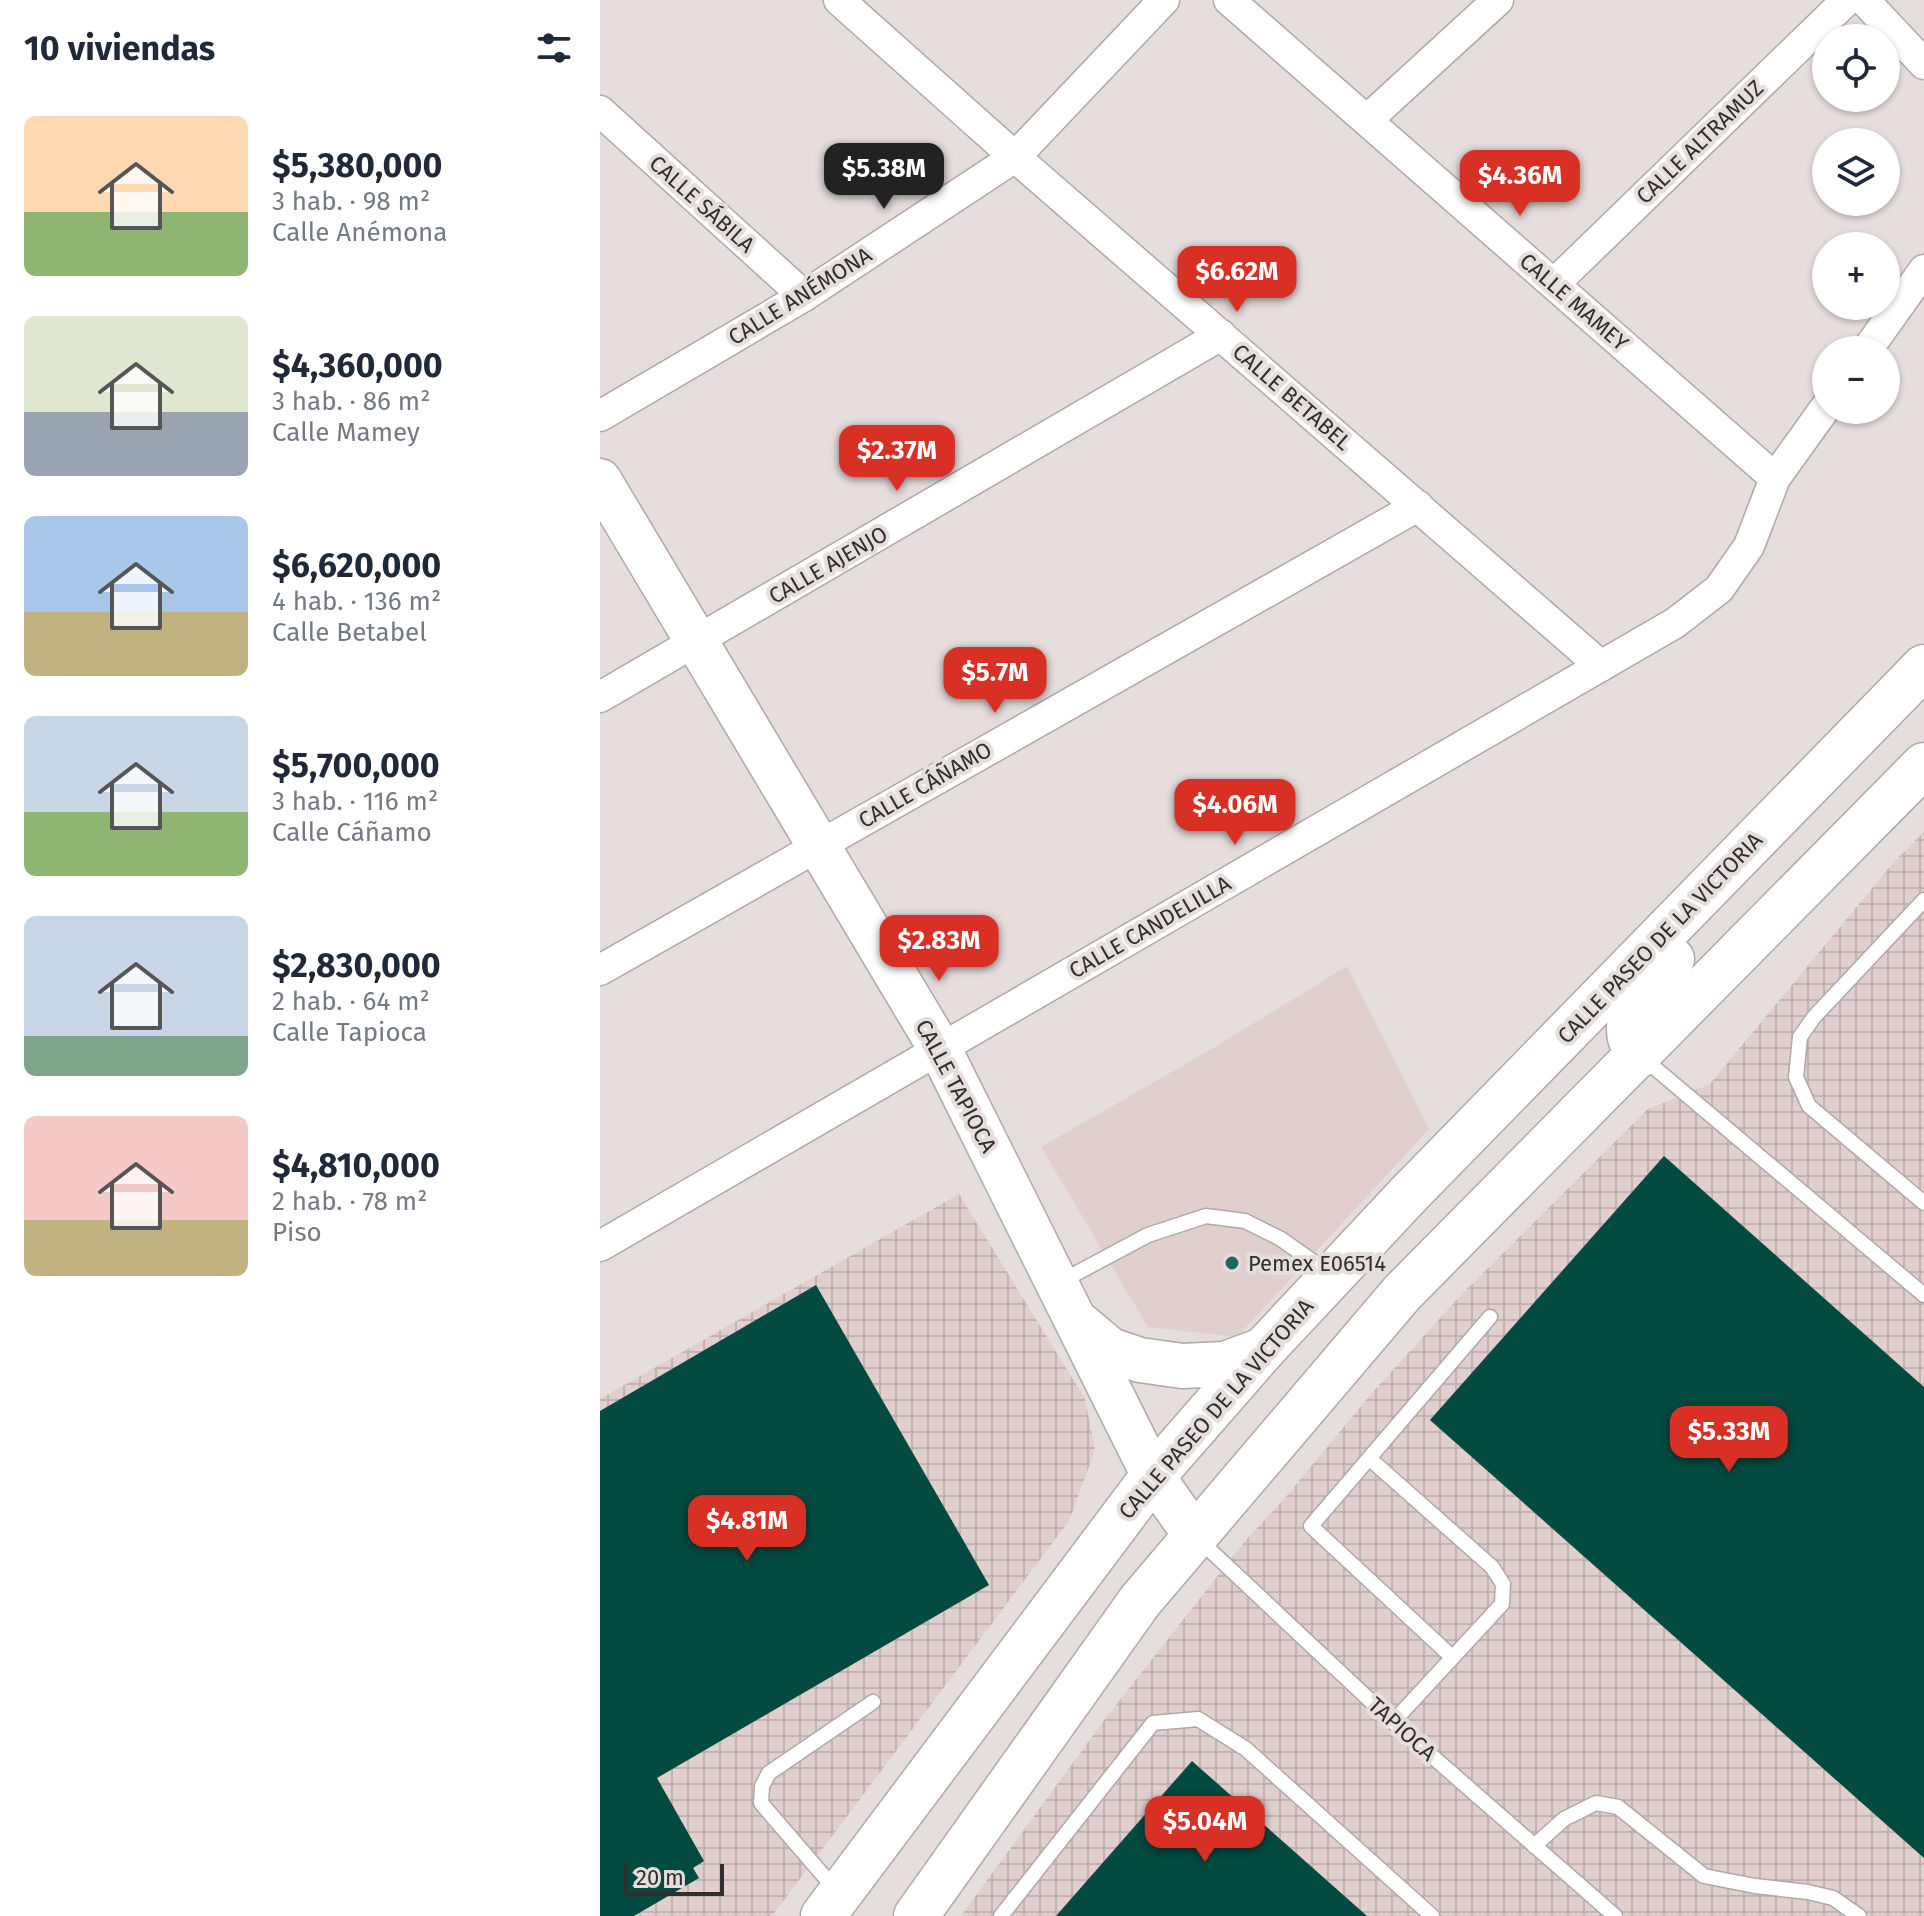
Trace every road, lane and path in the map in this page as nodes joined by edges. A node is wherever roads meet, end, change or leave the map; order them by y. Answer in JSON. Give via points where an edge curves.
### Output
{"nodes":[{"id":1,"x":839,"y":0,"type":"edge"},
{"id":2,"x":1164,"y":0,"type":"edge"},
{"id":3,"x":1229,"y":0,"type":"edge"},
{"id":4,"x":1498,"y":0,"type":"edge"},
{"id":5,"x":1847,"y":0,"type":"edge"},
{"id":6,"x":1864,"y":0,"type":"edge"},
{"id":7,"x":1924,"y":64,"type":"edge"},
{"id":8,"x":600,"y":111,"type":"edge"},
{"id":9,"x":1367,"y":120,"type":"junction"},
{"id":10,"x":1015,"y":157,"type":"junction"},
{"id":11,"x":1924,"y":270,"type":"edge"},
{"id":12,"x":1554,"y":284,"type":"junction"},
{"id":13,"x":804,"y":296,"type":"junction"},
{"id":14,"x":1221,"y":335,"type":"junction"},
{"id":15,"x":1877,"y":336,"type":"edge"},
{"id":16,"x":600,"y":416,"type":"edge"},
{"id":17,"x":1814,"y":424,"type":"edge"},
{"id":18,"x":1775,"y":478,"type":"junction"},
{"id":19,"x":600,"y":480,"type":"edge"},
{"id":20,"x":1418,"y":506,"type":"junction"},
{"id":21,"x":696,"y":641,"type":"junction"},
{"id":22,"x":1601,"y":666,"type":"junction"},
{"id":23,"x":1924,"y":667,"type":"edge"},
{"id":24,"x":600,"y":697,"type":"edge"},
{"id":25,"x":1924,"y":765,"type":"edge"},
{"id":26,"x":1788,"y":806,"type":"junction"},
{"id":27,"x":819,"y":846,"type":"junction"},
{"id":28,"x":1924,"y":900,"type":"edge"},
{"id":29,"x":600,"y":970,"type":"edge"},
{"id":30,"x":940,"y":1049,"type":"junction"},
{"id":31,"x":1640,"y":1055,"type":"junction"},
{"id":32,"x":1924,"y":1203,"type":"edge"},
{"id":33,"x":600,"y":1246,"type":"edge"},
{"id":34,"x":1333,"y":1275,"type":"junction"},
{"id":35,"x":1057,"y":1284,"type":"junction"},
{"id":36,"x":1924,"y":1295,"type":"edge"},
{"id":37,"x":1490,"y":1317,"type":"dead end"},
{"id":38,"x":1079,"y":1324,"type":"junction"},
{"id":39,"x":1263,"y":1350,"type":"junction"},
{"id":40,"x":1370,"y":1459,"type":"junction"},
{"id":41,"x":1153,"y":1476,"type":"junction"},
{"id":42,"x":1195,"y":1536,"type":"junction"},
{"id":43,"x":1452,"y":1657,"type":"junction"},
{"id":44,"x":873,"y":1702,"type":"dead end"},
{"id":45,"x":1393,"y":1722,"type":"junction"},
{"id":46,"x":1534,"y":1846,"type":"junction"},
{"id":47,"x":831,"y":1905,"type":"edge"},
{"id":48,"x":916,"y":1916,"type":"edge"},
{"id":49,"x":1001,"y":1916,"type":"edge"},
{"id":50,"x":1432,"y":1916,"type":"edge"},
{"id":51,"x":1615,"y":1916,"type":"edge"},
{"id":52,"x":1859,"y":1916,"type":"edge"}],
"edges":[{"from":1,"to":10,"type":"street","name":"CALLE BETABEL"},
{"from":2,"to":10,"type":"street","name":"CALLE ANÉMONA"},
{"from":3,"to":9,"type":"street","name":"CALLE MAMEY"},
{"from":4,"to":9,"type":"street"},
{"from":5,"to":12,"type":"street","name":"CALLE ALTRAMUZ"},
{"from":6,"to":7,"type":"street"},
{"from":8,"to":13,"type":"street","name":"CALLE SÁBILA"},
{"from":9,"to":12,"type":"street","name":"CALLE MAMEY"},
{"from":10,"to":13,"type":"street","name":"CALLE ANÉMONA"},
{"from":10,"to":14,"type":"street","name":"CALLE BETABEL"},
{"from":11,"to":15,"type":"street"},
{"from":12,"to":18,"type":"street","name":"CALLE MAMEY"},
{"from":13,"to":16,"type":"street","name":"CALLE ANÉMONA"},
{"from":14,"to":20,"type":"street","name":"CALLE BETABEL"},
{"from":14,"to":21,"type":"street","name":"CALLE AJENJO"},
{"from":17,"to":18,"type":"street","name":"CALLE CANDELILLA"},
{"from":18,"to":22,"type":"street","name":"CALLE CANDELILLA","via":[[1749,546],[1719,589],[1675,623]]},
{"from":19,"to":21,"type":"street","name":"CALLE TAPIOCA"},
{"from":20,"to":22,"type":"street","name":"CALLE BETABEL"},
{"from":20,"to":27,"type":"street","name":"CALLE CÁÑAMO"},
{"from":21,"to":24,"type":"street","name":"CALLE AJENJO"},
{"from":21,"to":27,"type":"street","name":"CALLE TAPIOCA"},
{"from":22,"to":30,"type":"street","name":"CALLE CANDELILLA"},
{"from":23,"to":26,"type":"main road","name":"CALLE PASEO DE LA VICTORIA"},
{"from":25,"to":31,"type":"main road"},
{"from":26,"to":31,"type":"main road","via":[[1756,871],[1645,989],[1631,1016],[1630,1039]]},
{"from":26,"to":34,"type":"main road","name":"CALLE PASEO DE LA VICTORIA"},
{"from":27,"to":29,"type":"street","name":"CALLE CÁÑAMO"},
{"from":27,"to":30,"type":"street","name":"CALLE TAPIOCA"},
{"from":28,"to":32,"type":"lane","via":[[1814,1017],[1800,1037],[1796,1077],[1809,1106]]},
{"from":30,"to":33,"type":"street","name":"CALLE CANDELILLA"},
{"from":30,"to":35,"type":"street","name":"CALLE TAPIOCA"},
{"from":31,"to":36,"type":"lane"},
{"from":31,"to":42,"type":"main road","via":[[1402,1293]]},
{"from":34,"to":35,"type":"lane","via":[[1245,1221],[1206,1216],[1148,1235]]},
{"from":34,"to":39,"type":"main road","name":"CALLE PASEO DE LA VICTORIA"},
{"from":35,"to":38,"type":"street","name":"CALLE TAPIOCA"},
{"from":37,"to":40,"type":"lane"},
{"from":38,"to":39,"type":"main road","via":[[1110,1350],[1168,1364],[1225,1364]]},
{"from":38,"to":41,"type":"street","name":"CALLE TAPIOCA"},
{"from":39,"to":41,"type":"main road","name":"CALLE PASEO DE LA VICTORIA"},
{"from":40,"to":43,"type":"lane","via":[[1492,1567],[1503,1584],[1502,1604]]},
{"from":40,"to":43,"type":"lane","via":[[1311,1526]]},
{"from":41,"to":42,"type":"street","name":"CALLE TAPIOCA"},
{"from":41,"to":47,"type":"main road","name":"CALLE PASEO DE LA VICTORIA"},
{"from":42,"to":45,"type":"lane","name":"TAPIOCA"},
{"from":42,"to":48,"type":"main road","via":[[1140,1601]]},
{"from":43,"to":45,"type":"lane"},
{"from":44,"to":47,"type":"lane","via":[[769,1773],[762,1786],[761,1803]]},
{"from":45,"to":46,"type":"lane","name":"TAPIOCA"},
{"from":46,"to":51,"type":"lane","name":"TAPIOCA"},
{"from":46,"to":52,"type":"lane","via":[[1564,1819],[1596,1803],[1618,1807],[1704,1876],[1833,1898]]},
{"from":49,"to":50,"type":"lane","via":[[1153,1723],[1198,1719],[1246,1749]]}]}
